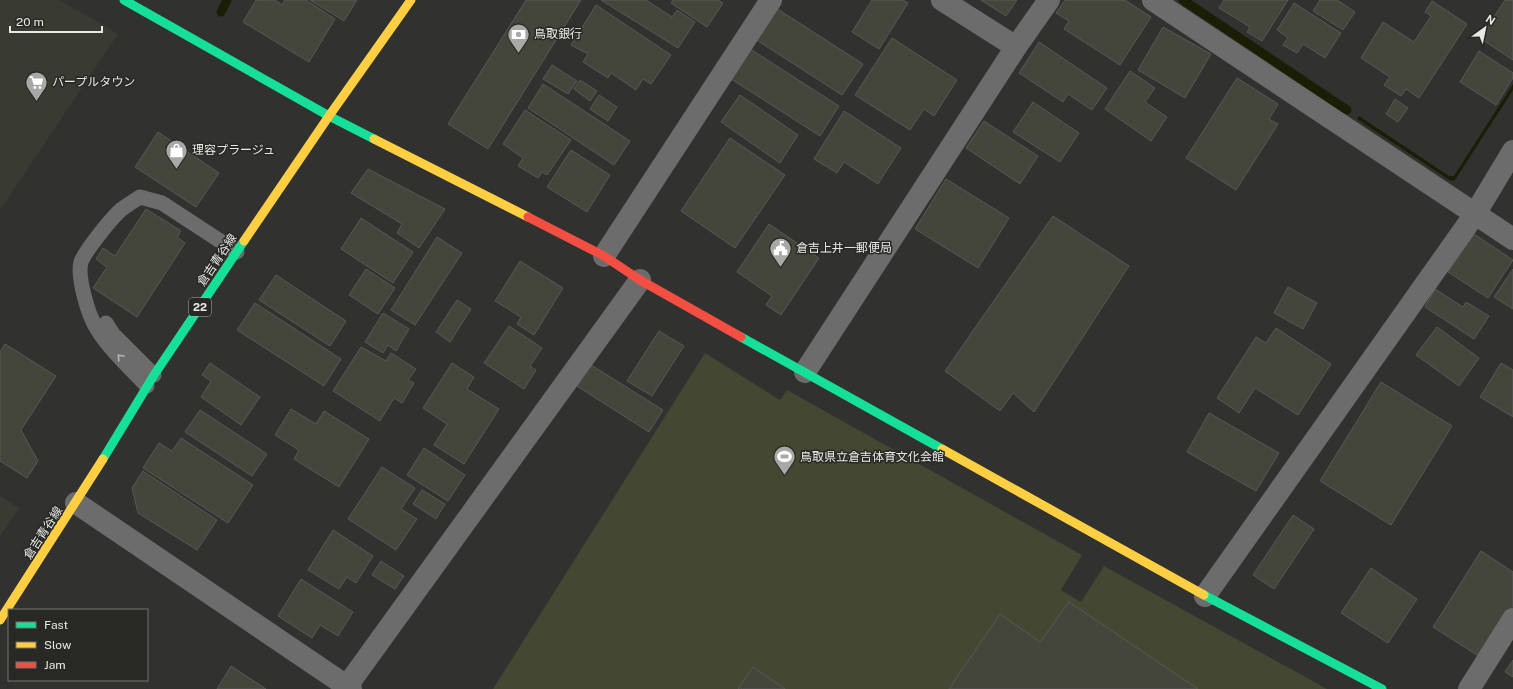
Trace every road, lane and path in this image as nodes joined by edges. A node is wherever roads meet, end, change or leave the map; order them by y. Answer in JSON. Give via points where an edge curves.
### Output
{"nodes":[{"id":1,"x":124,"y":0,"type":"edge"},
{"id":2,"x":411,"y":0,"type":"edge"},
{"id":3,"x":771,"y":0,"type":"edge"},
{"id":4,"x":942,"y":0,"type":"edge"},
{"id":5,"x":1048,"y":0,"type":"edge"},
{"id":6,"x":1153,"y":0,"type":"edge"},
{"id":7,"x":1016,"y":47,"type":"junction"},
{"id":8,"x":329,"y":116,"type":"junction"},
{"id":9,"x":1513,"y":151,"type":"edge"},
{"id":10,"x":1475,"y":214,"type":"junction"},
{"id":11,"x":1513,"y":239,"type":"edge"},
{"id":12,"x":235,"y":256,"type":"junction"},
{"id":13,"x":604,"y":256,"type":"junction"},
{"id":14,"x":640,"y":280,"type":"junction"},
{"id":15,"x":805,"y":372,"type":"junction"},
{"id":16,"x":150,"y":381,"type":"junction"},
{"id":17,"x":76,"y":503,"type":"junction"},
{"id":18,"x":1205,"y":596,"type":"junction"},
{"id":19,"x":1513,"y":619,"type":"edge"},
{"id":20,"x":0,"y":620,"type":"edge"},
{"id":21,"x":349,"y":688,"type":"edge"},
{"id":22,"x":1382,"y":689,"type":"edge"},
{"id":23,"x":1469,"y":689,"type":"edge"}],
"edges":[{"from":1,"to":8,"type":"street"},
{"from":2,"to":8,"type":"street","name":"倉吉青谷線","number":"22"},
{"from":3,"to":13,"type":"street"},
{"from":4,"to":7,"type":"street"},
{"from":5,"to":7,"type":"street"},
{"from":6,"to":10,"type":"street"},
{"from":7,"to":15,"type":"street"},
{"from":8,"to":12,"type":"street","name":"倉吉青谷線","number":"22"},
{"from":8,"to":13,"type":"street"},
{"from":9,"to":10,"type":"street"},
{"from":10,"to":11,"type":"street"},
{"from":10,"to":18,"type":"street"},
{"from":12,"to":16,"type":"street","name":"倉吉青谷線","number":"22"},
{"from":12,"to":16,"type":"lane","via":[[162,203],[140,196],[121,209],[96,239],[81,262],[87,307],[96,328],[109,346]]},
{"from":13,"to":14,"type":"street"},
{"from":14,"to":15,"type":"street"},
{"from":14,"to":21,"type":"street"},
{"from":15,"to":18,"type":"street"},
{"from":16,"to":17,"type":"street","name":"倉吉青谷線","number":"22"},
{"from":17,"to":20,"type":"street","name":"倉吉青谷線","number":"22"},
{"from":17,"to":21,"type":"street"},
{"from":18,"to":22,"type":"street"},
{"from":19,"to":23,"type":"street"}]}
